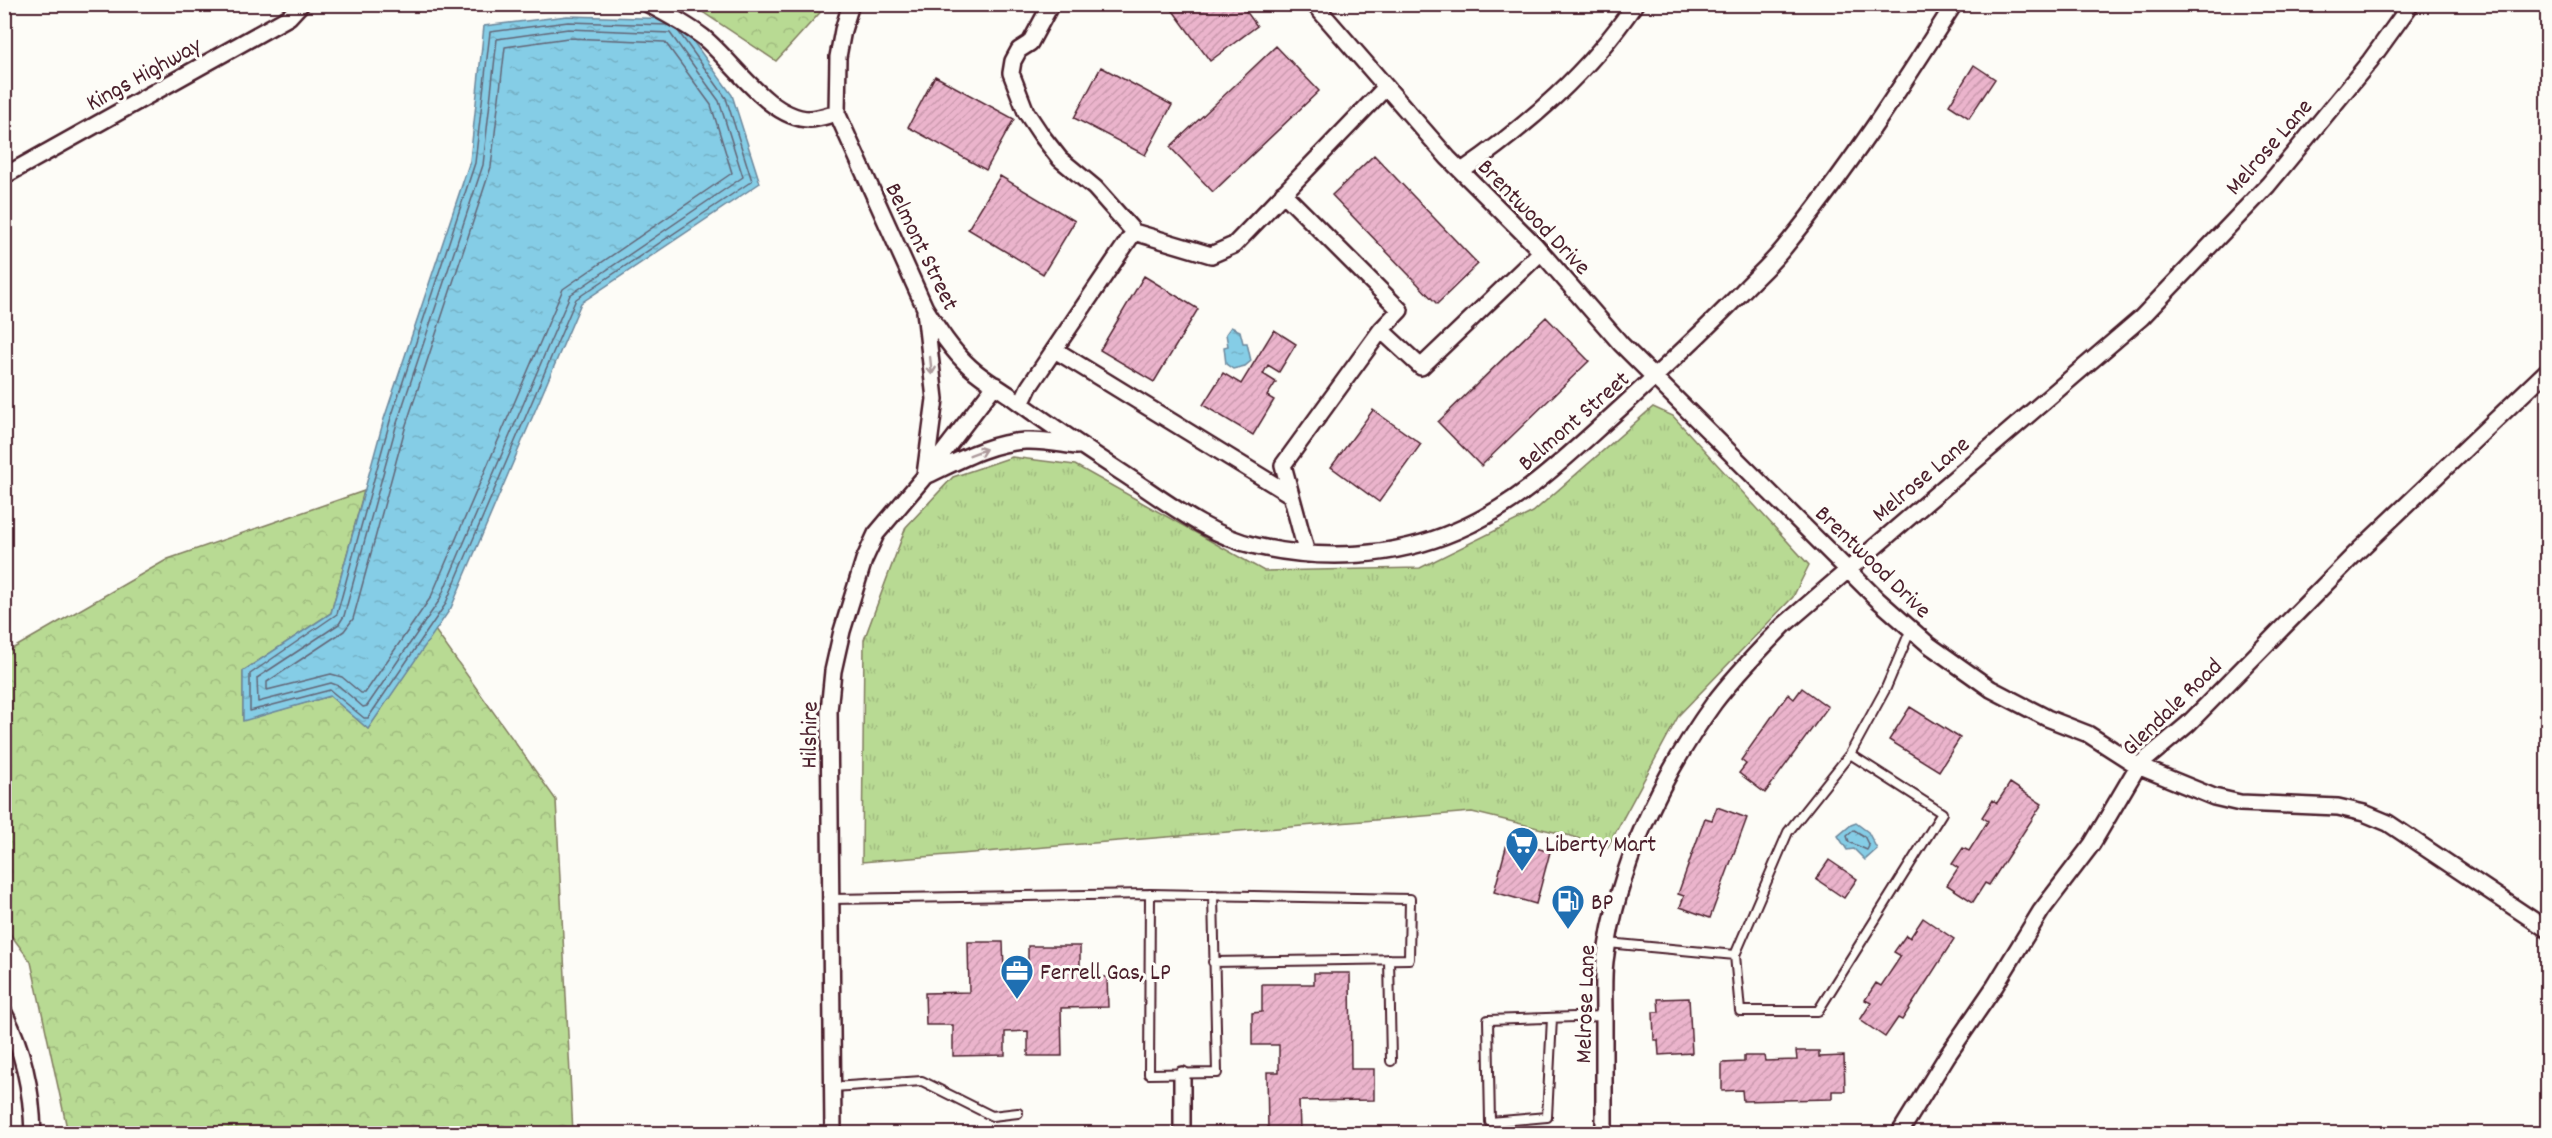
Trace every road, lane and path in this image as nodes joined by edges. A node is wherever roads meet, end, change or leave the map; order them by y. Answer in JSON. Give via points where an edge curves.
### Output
{"nodes":[{"id":1,"x":301,"y":4,"type":"edge"},
{"id":2,"x":648,"y":4,"type":"edge"},
{"id":3,"x":851,"y":4,"type":"edge"},
{"id":4,"x":1051,"y":4,"type":"edge"},
{"id":5,"x":1314,"y":4,"type":"edge"},
{"id":6,"x":1635,"y":4,"type":"edge"},
{"id":7,"x":1954,"y":4,"type":"edge"},
{"id":8,"x":2411,"y":4,"type":"edge"},
{"id":9,"x":1386,"y":87,"type":"junction"},
{"id":10,"x":837,"y":113,"type":"junction"},
{"id":11,"x":1462,"y":171,"type":"junction"},
{"id":12,"x":4,"y":176,"type":"edge"},
{"id":13,"x":1283,"y":193,"type":"junction"},
{"id":14,"x":1134,"y":232,"type":"junction"},
{"id":15,"x":1541,"y":252,"type":"junction"},
{"id":16,"x":925,"y":308,"type":"junction"},
{"id":17,"x":1381,"y":330,"type":"junction"},
{"id":18,"x":1055,"y":350,"type":"junction"},
{"id":19,"x":2547,"y":369,"type":"edge"},
{"id":20,"x":1655,"y":377,"type":"junction"},
{"id":21,"x":995,"y":385,"type":"junction"},
{"id":22,"x":1021,"y":404,"type":"junction"},
{"id":23,"x":1082,"y":446,"type":"junction"},
{"id":24,"x":925,"y":476,"type":"junction"},
{"id":25,"x":1291,"y":495,"type":"junction"},
{"id":26,"x":1307,"y":554,"type":"junction"},
{"id":27,"x":1848,"y":568,"type":"junction"},
{"id":28,"x":1911,"y":629,"type":"junction"},
{"id":29,"x":1850,"y":754,"type":"junction"},
{"id":30,"x":2138,"y":766,"type":"junction"},
{"id":31,"x":1150,"y":894,"type":"junction"},
{"id":32,"x":1213,"y":895,"type":"junction"},
{"id":33,"x":831,"y":899,"type":"junction"},
{"id":34,"x":2547,"y":930,"type":"edge"},
{"id":35,"x":1608,"y":943,"type":"junction"},
{"id":36,"x":1735,"y":955,"type":"junction"},
{"id":37,"x":1389,"y":959,"type":"junction"},
{"id":38,"x":1213,"y":962,"type":"junction"},
{"id":39,"x":4,"y":1013,"type":"edge"},
{"id":40,"x":1604,"y":1016,"type":"junction"},
{"id":41,"x":1552,"y":1018,"type":"junction"},
{"id":42,"x":1391,"y":1061,"type":"dead end"},
{"id":43,"x":1182,"y":1075,"type":"junction"},
{"id":44,"x":833,"y":1086,"type":"junction"},
{"id":45,"x":1018,"y":1113,"type":"dead end"},
{"id":46,"x":33,"y":1134,"type":"edge"},
{"id":47,"x":833,"y":1134,"type":"edge"},
{"id":48,"x":1182,"y":1134,"type":"edge"},
{"id":49,"x":1604,"y":1134,"type":"edge"},
{"id":50,"x":1899,"y":1134,"type":"edge"}],
"edges":[{"from":1,"to":12,"type":"street","name":"Kings Highway","via":[[290,17]]},
{"from":2,"to":10,"type":"street","via":[[703,37],[766,100],[790,115],[810,119]]},
{"from":3,"to":10,"type":"street","via":[[838,57]]},
{"from":4,"to":14,"type":"street","via":[[1030,43],[1019,50],[1013,61],[1015,86],[1026,112],[1060,159],[1095,188]]},
{"from":5,"to":9,"type":"street","name":"Brentwood Drive"},
{"from":6,"to":11,"type":"street","via":[[1563,90],[1498,147]]},
{"from":7,"to":20,"type":"street","name":"Belmont Street","via":[[1914,69],[1782,251]]},
{"from":8,"to":27,"type":"street","name":"Melrose Lane","via":[[2370,61],[2268,185],[2141,318]]},
{"from":9,"to":11,"type":"street","name":"Brentwood Drive"},
{"from":9,"to":13,"type":"street"},
{"from":10,"to":16,"type":"street","name":"Belmont Street"},
{"from":11,"to":15,"type":"street","name":"Brentwood Drive"},
{"from":13,"to":14,"type":"street","via":[[1234,245],[1211,255]]},
{"from":13,"to":17,"type":"street","via":[[1400,310]]},
{"from":14,"to":18,"type":"street"},
{"from":15,"to":17,"type":"street","via":[[1421,367]]},
{"from":15,"to":20,"type":"street","name":"Brentwood Drive"},
{"from":16,"to":21,"type":"street","name":"Belmont Street","via":[[969,367]]},
{"from":16,"to":24,"type":"street","one_way":true,"via":[[935,399]]},
{"from":17,"to":25,"type":"street","via":[[1283,465]]},
{"from":18,"to":22,"type":"street"},
{"from":18,"to":25,"type":"street"},
{"from":19,"to":30,"type":"street","name":"Glendale Road","via":[[2346,563],[2188,724]]},
{"from":20,"to":26,"type":"street","name":"Belmont Street","via":[[1541,480],[1484,518],[1421,543],[1388,551]]},
{"from":20,"to":27,"type":"street","name":"Brentwood Drive"},
{"from":21,"to":22,"type":"street","name":"Belmont Street"},
{"from":21,"to":24,"type":"street","name":"Hilshire"},
{"from":22,"to":23,"type":"street","name":"Belmont Street"},
{"from":24,"to":23,"type":"street","name":"Belmont Street","one_way":true,"via":[[976,451],[1003,443]]},
{"from":23,"to":26,"type":"street","name":"Belmont Street","via":[[1221,536],[1253,546]]},
{"from":24,"to":33,"type":"street","name":"Hilshire","via":[[876,534],[842,631],[833,671],[829,711]]},
{"from":25,"to":26,"type":"street"},
{"from":27,"to":28,"type":"street","name":"Brentwood Drive"},
{"from":27,"to":35,"type":"street","name":"Melrose Lane","via":[[1740,670],[1680,755],[1635,849]]},
{"from":28,"to":29,"type":"lane","via":[[1886,688]]},
{"from":28,"to":30,"type":"street","name":"Brentwood Drive","via":[[1991,689],[2088,734]]},
{"from":29,"to":36,"type":"lane","via":[[1788,832]]},
{"from":29,"to":36,"type":"lane","via":[[1942,813],[1818,1011],[1740,1011]]},
{"from":30,"to":34,"type":"street","name":"Brentwood Drive","via":[[2214,797],[2240,803],[2338,807],[2372,817],[2411,837]]},
{"from":30,"to":50,"type":"street","name":"Glendale Road","via":[[2091,844],[2041,912]]},
{"from":31,"to":32,"type":"lane"},
{"from":31,"to":33,"type":"lane"},
{"from":31,"to":43,"type":"lane","via":[[1149,1074]]},
{"from":32,"to":37,"type":"lane","via":[[1410,899],[1409,959]]},
{"from":32,"to":38,"type":"lane"},
{"from":33,"to":44,"type":"street","name":"Hilshire"},
{"from":35,"to":36,"type":"lane"},
{"from":35,"to":40,"type":"street","name":"Melrose Lane"},
{"from":37,"to":38,"type":"lane"},
{"from":37,"to":42,"type":"lane"},
{"from":38,"to":43,"type":"lane","via":[[1217,1073]]},
{"from":39,"to":46,"type":"street","via":[[17,1041],[28,1082]]},
{"from":40,"to":41,"type":"lane"},
{"from":40,"to":49,"type":"street","name":"Melrose Lane"},
{"from":41,"to":41,"type":"lane","via":[[1488,1020],[1490,1122],[1547,1117]]},
{"from":43,"to":48,"type":"street"},
{"from":44,"to":45,"type":"lane","via":[[922,1082],[992,1116]]},
{"from":44,"to":47,"type":"street","name":"Hilshire"}]}
